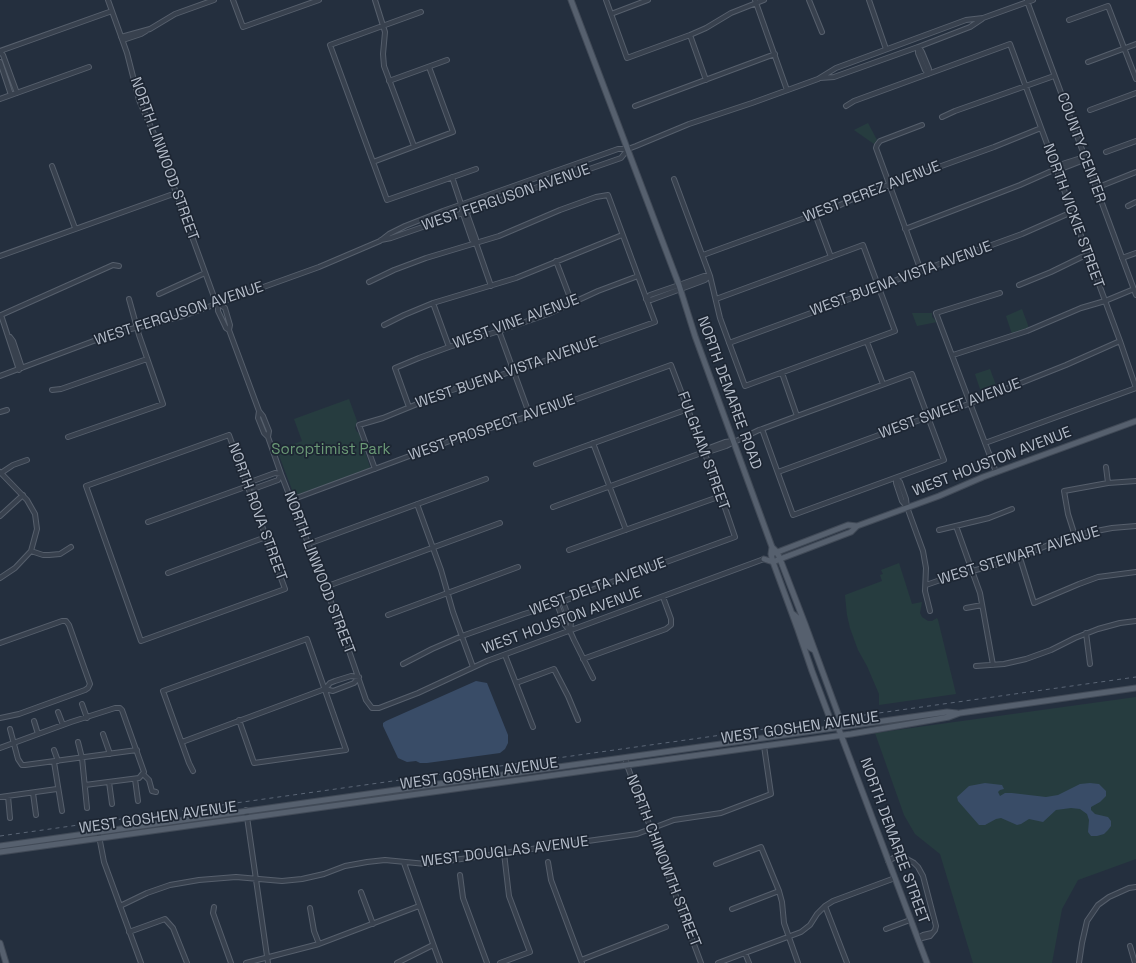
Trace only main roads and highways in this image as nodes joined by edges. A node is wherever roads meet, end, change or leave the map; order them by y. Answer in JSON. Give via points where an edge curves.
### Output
{"nodes":[{"id":1,"x":571,"y":0,"type":"edge"},
{"id":2,"x":1136,"y":421,"type":"edge"},
{"id":3,"x":857,"y":526,"type":"junction"},
{"id":4,"x":774,"y":553,"type":"junction"},
{"id":5,"x":780,"y":559,"type":"junction"},
{"id":6,"x":773,"y":562,"type":"junction"},
{"id":7,"x":793,"y":614,"type":"junction"},
{"id":8,"x":803,"y":646,"type":"joint"},
{"id":9,"x":814,"y":650,"type":"junction"},
{"id":10,"x":1136,"y":688,"type":"edge"},
{"id":11,"x":960,"y":713,"type":"junction"},
{"id":12,"x":838,"y":727,"type":"junction"},
{"id":13,"x":841,"y":735,"type":"junction"},
{"id":14,"x":495,"y":776,"type":"junction"},
{"id":15,"x":452,"y":790,"type":"junction"},
{"id":16,"x":80,"y":834,"type":"junction"},
{"id":17,"x":0,"y":846,"type":"edge"},
{"id":18,"x":35,"y":848,"type":"junction"},
{"id":19,"x":0,"y":852,"type":"edge"},
{"id":20,"x":0,"y":943,"type":"edge"},
{"id":21,"x":6,"y":963,"type":"edge"},
{"id":22,"x":926,"y":963,"type":"edge"}],
"edges":[{"from":1,"to":4,"type":"main road","name":"NORTH DEMAREE ROAD","via":[[680,287],[695,336]]},
{"from":2,"to":3,"type":"main road","name":"WEST HOUSTON AVENUE"},
{"from":3,"to":4,"type":"main road","name":"WEST HOUSTON AVENUE","via":[[848,525]]},
{"from":3,"to":5,"type":"main road","name":"WEST HOUSTON AVENUE","via":[[851,532]]},
{"from":4,"to":5,"type":"main road","name":"NORTH DEMAREE STREET"},
{"from":4,"to":6,"type":"main road","name":"NORTH DEMAREE ROAD"},
{"from":4,"to":6,"type":"main road","name":"WEST HOUSTON AVENUE","via":[[764,559]]},
{"from":5,"to":6,"type":"main road","name":"WEST HOUSTON AVENUE"},
{"from":5,"to":9,"type":"main road","name":"NORTH DEMAREE STREET"},
{"from":6,"to":7,"type":"main road","name":"NORTH DEMAREE ROAD"},
{"from":7,"to":8,"type":"main road","name":"NORTH DEMAREE ROAD"},
{"from":7,"to":9,"type":"main road","via":[[799,620],[809,647]]},
{"from":8,"to":12,"type":"main road","name":"NORTH DEMAREE STREET","via":[[832,724]]},
{"from":9,"to":12,"type":"main road","name":"NORTH DEMAREE STREET","via":[[841,722]]},
{"from":10,"to":11,"type":"main road","name":"WEST GOSHEN AVENUE"},
{"from":11,"to":12,"type":"main road","name":"WEST GOSHEN AVENUE","via":[[947,712]]},
{"from":11,"to":13,"type":"main road","name":"WEST GOSHEN AVENUE"},
{"from":12,"to":13,"type":"main road","name":"NORTH DEMAREE STREET"},
{"from":12,"to":14,"type":"main road","name":"WEST GOSHEN AVENUE"},
{"from":13,"to":15,"type":"main road","name":"WEST GOSHEN AVENUE"},
{"from":13,"to":22,"type":"main road","name":"NORTH DEMAREE STREET"},
{"from":14,"to":15,"type":"main road","via":[[488,780],[462,783]]},
{"from":14,"to":16,"type":"main road","name":"WEST GOSHEN AVENUE"},
{"from":15,"to":18,"type":"main road","name":"WEST GOSHEN AVENUE"},
{"from":16,"to":17,"type":"main road","name":"WEST GOSHEN AVENUE"},
{"from":16,"to":18,"type":"main road","via":[[76,838],[43,842]]},
{"from":18,"to":19,"type":"main road","name":"WEST GOSHEN AVENUE"},
{"from":20,"to":21,"type":"main road"}]}
